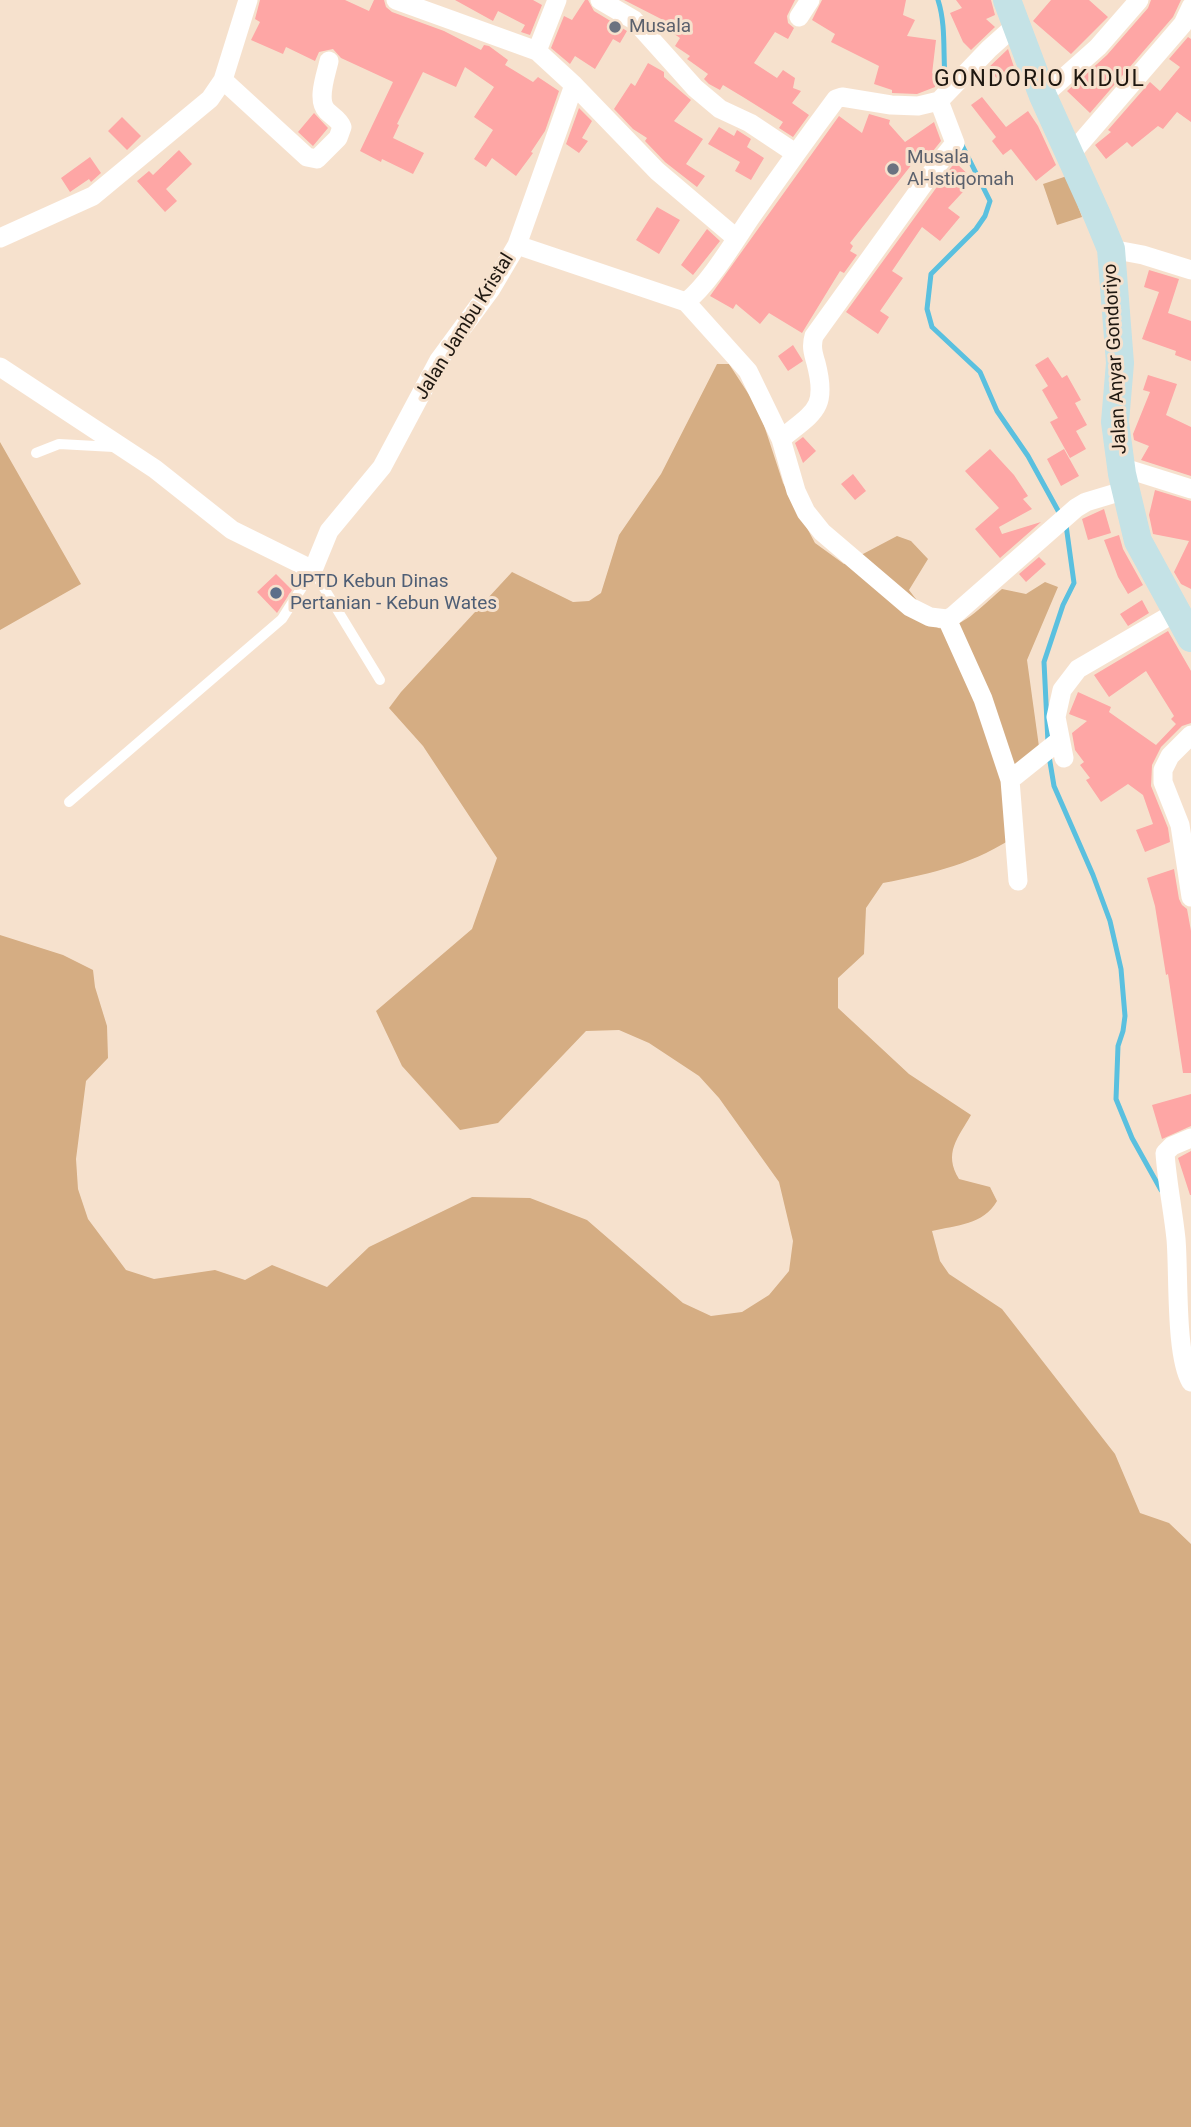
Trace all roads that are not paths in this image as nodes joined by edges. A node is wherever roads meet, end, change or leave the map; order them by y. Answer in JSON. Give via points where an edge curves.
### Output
{"nodes":[{"id":1,"x":248,"y":0,"type":"edge"},
{"id":2,"x":396,"y":0,"type":"edge"},
{"id":3,"x":557,"y":0,"type":"edge"},
{"id":4,"x":600,"y":0,"type":"edge"},
{"id":5,"x":810,"y":0,"type":"edge"},
{"id":6,"x":1139,"y":0,"type":"edge"},
{"id":7,"x":1012,"y":12,"type":"edge"},
{"id":8,"x":799,"y":17,"type":"dead end"},
{"id":9,"x":1188,"y":20,"type":"edge"},
{"id":10,"x":537,"y":51,"type":"junction"},
{"id":11,"x":329,"y":61,"type":"dead end"},
{"id":12,"x":223,"y":80,"type":"junction"},
{"id":13,"x":574,"y":85,"type":"junction"},
{"id":14,"x":1043,"y":96,"type":"junction"},
{"id":15,"x":939,"y":101,"type":"junction"},
{"id":16,"x":795,"y":153,"type":"junction"},
{"id":17,"x":1070,"y":155,"type":"junction"},
{"id":18,"x":0,"y":238,"type":"edge"},
{"id":19,"x":736,"y":238,"type":"junction"},
{"id":20,"x":517,"y":245,"type":"junction"},
{"id":21,"x":1111,"y":249,"type":"junction"},
{"id":22,"x":1191,"y":271,"type":"edge"},
{"id":23,"x":686,"y":302,"type":"junction"},
{"id":24,"x":0,"y":367,"type":"edge"},
{"id":25,"x":780,"y":439,"type":"junction"},
{"id":26,"x":122,"y":447,"type":"junction"},
{"id":27,"x":36,"y":453,"type":"dead end"},
{"id":28,"x":1124,"y":478,"type":"junction"},
{"id":29,"x":1191,"y":489,"type":"edge"},
{"id":30,"x":313,"y":570,"type":"junction"},
{"id":31,"x":1176,"y":612,"type":"junction"},
{"id":32,"x":947,"y":619,"type":"junction"},
{"id":33,"x":1191,"y":638,"type":"edge"},
{"id":34,"x":380,"y":680,"type":"dead end"},
{"id":35,"x":1191,"y":735,"type":"edge"},
{"id":36,"x":1010,"y":780,"type":"junction"},
{"id":37,"x":69,"y":802,"type":"dead end"},
{"id":38,"x":1018,"y":881,"type":"dead end"},
{"id":39,"x":1191,"y":897,"type":"edge"},
{"id":40,"x":1191,"y":1138,"type":"edge"},
{"id":41,"x":1183,"y":1236,"type":"edge"},
{"id":42,"x":1186,"y":1341,"type":"edge"},
{"id":43,"x":1191,"y":1382,"type":"edge"}],
"edges":[{"from":1,"to":12,"type":"street"},
{"from":2,"to":10,"type":"street"},
{"from":3,"to":10,"type":"street"},
{"from":4,"to":16,"type":"street","via":[[634,20],[695,88],[720,108]]},
{"from":5,"to":8,"type":"street"},
{"from":6,"to":14,"type":"street","via":[[1098,47]]},
{"from":7,"to":14,"type":"street","name":"Jalan Anyar Gondoriyo"},
{"from":7,"to":15,"type":"street","via":[[989,49]]},
{"from":9,"to":17,"type":"street"},
{"from":10,"to":13,"type":"street"},
{"from":11,"to":12,"type":"street","via":[[321,102],[342,127],[338,138],[317,159],[307,157]]},
{"from":12,"to":18,"type":"street","via":[[210,99],[93,196]]},
{"from":13,"to":19,"type":"street","via":[[657,171]]},
{"from":13,"to":20,"type":"street","name":"Jalan Jambu Kristal"},
{"from":14,"to":17,"type":"street","name":"Jalan Anyar Gondoriyo"},
{"from":15,"to":16,"type":"street","via":[[918,106],[836,99]]},
{"from":15,"to":25,"type":"street","via":[[953,147],[814,336],[811,345],[821,399],[811,414]]},
{"from":16,"to":19,"type":"street"},
{"from":17,"to":21,"type":"street","name":"Jalan Anyar Gondoriyo"},
{"from":19,"to":23,"type":"street"},
{"from":20,"to":23,"type":"street"},
{"from":20,"to":30,"type":"street","name":"Jalan Jambu Kristal","via":[[439,360],[382,467],[329,531]]},
{"from":21,"to":22,"type":"street"},
{"from":21,"to":28,"type":"street","name":"Jalan Anyar Gondoriyo","via":[[1120,363],[1115,422]]},
{"from":23,"to":25,"type":"street","via":[[748,371]]},
{"from":24,"to":26,"type":"street"},
{"from":25,"to":32,"type":"street","via":[[796,491],[822,532],[910,607]]},
{"from":26,"to":27,"type":"lane","via":[[59,444]]},
{"from":26,"to":30,"type":"street","via":[[232,530]]},
{"from":28,"to":29,"type":"street"},
{"from":28,"to":31,"type":"street","name":"Jalan Anyar Gondoriyo","via":[[1138,541]]},
{"from":28,"to":32,"type":"street","via":[[1076,508]]},
{"from":30,"to":34,"type":"lane"},
{"from":30,"to":37,"type":"lane","via":[[282,619]]},
{"from":31,"to":33,"type":"street","name":"Jalan Anyar Gondoriyo"},
{"from":31,"to":36,"type":"street","via":[[1078,669],[1059,699],[1055,749]]},
{"from":32,"to":36,"type":"street","via":[[983,699]]},
{"from":35,"to":39,"type":"street","via":[[1163,770],[1163,782],[1180,825]]},
{"from":36,"to":38,"type":"street"},
{"from":40,"to":41,"type":"street","via":[[1166,1153]]},
{"from":41,"to":42,"type":"street"},
{"from":42,"to":43,"type":"street","via":[[1185,1371]]}]}
